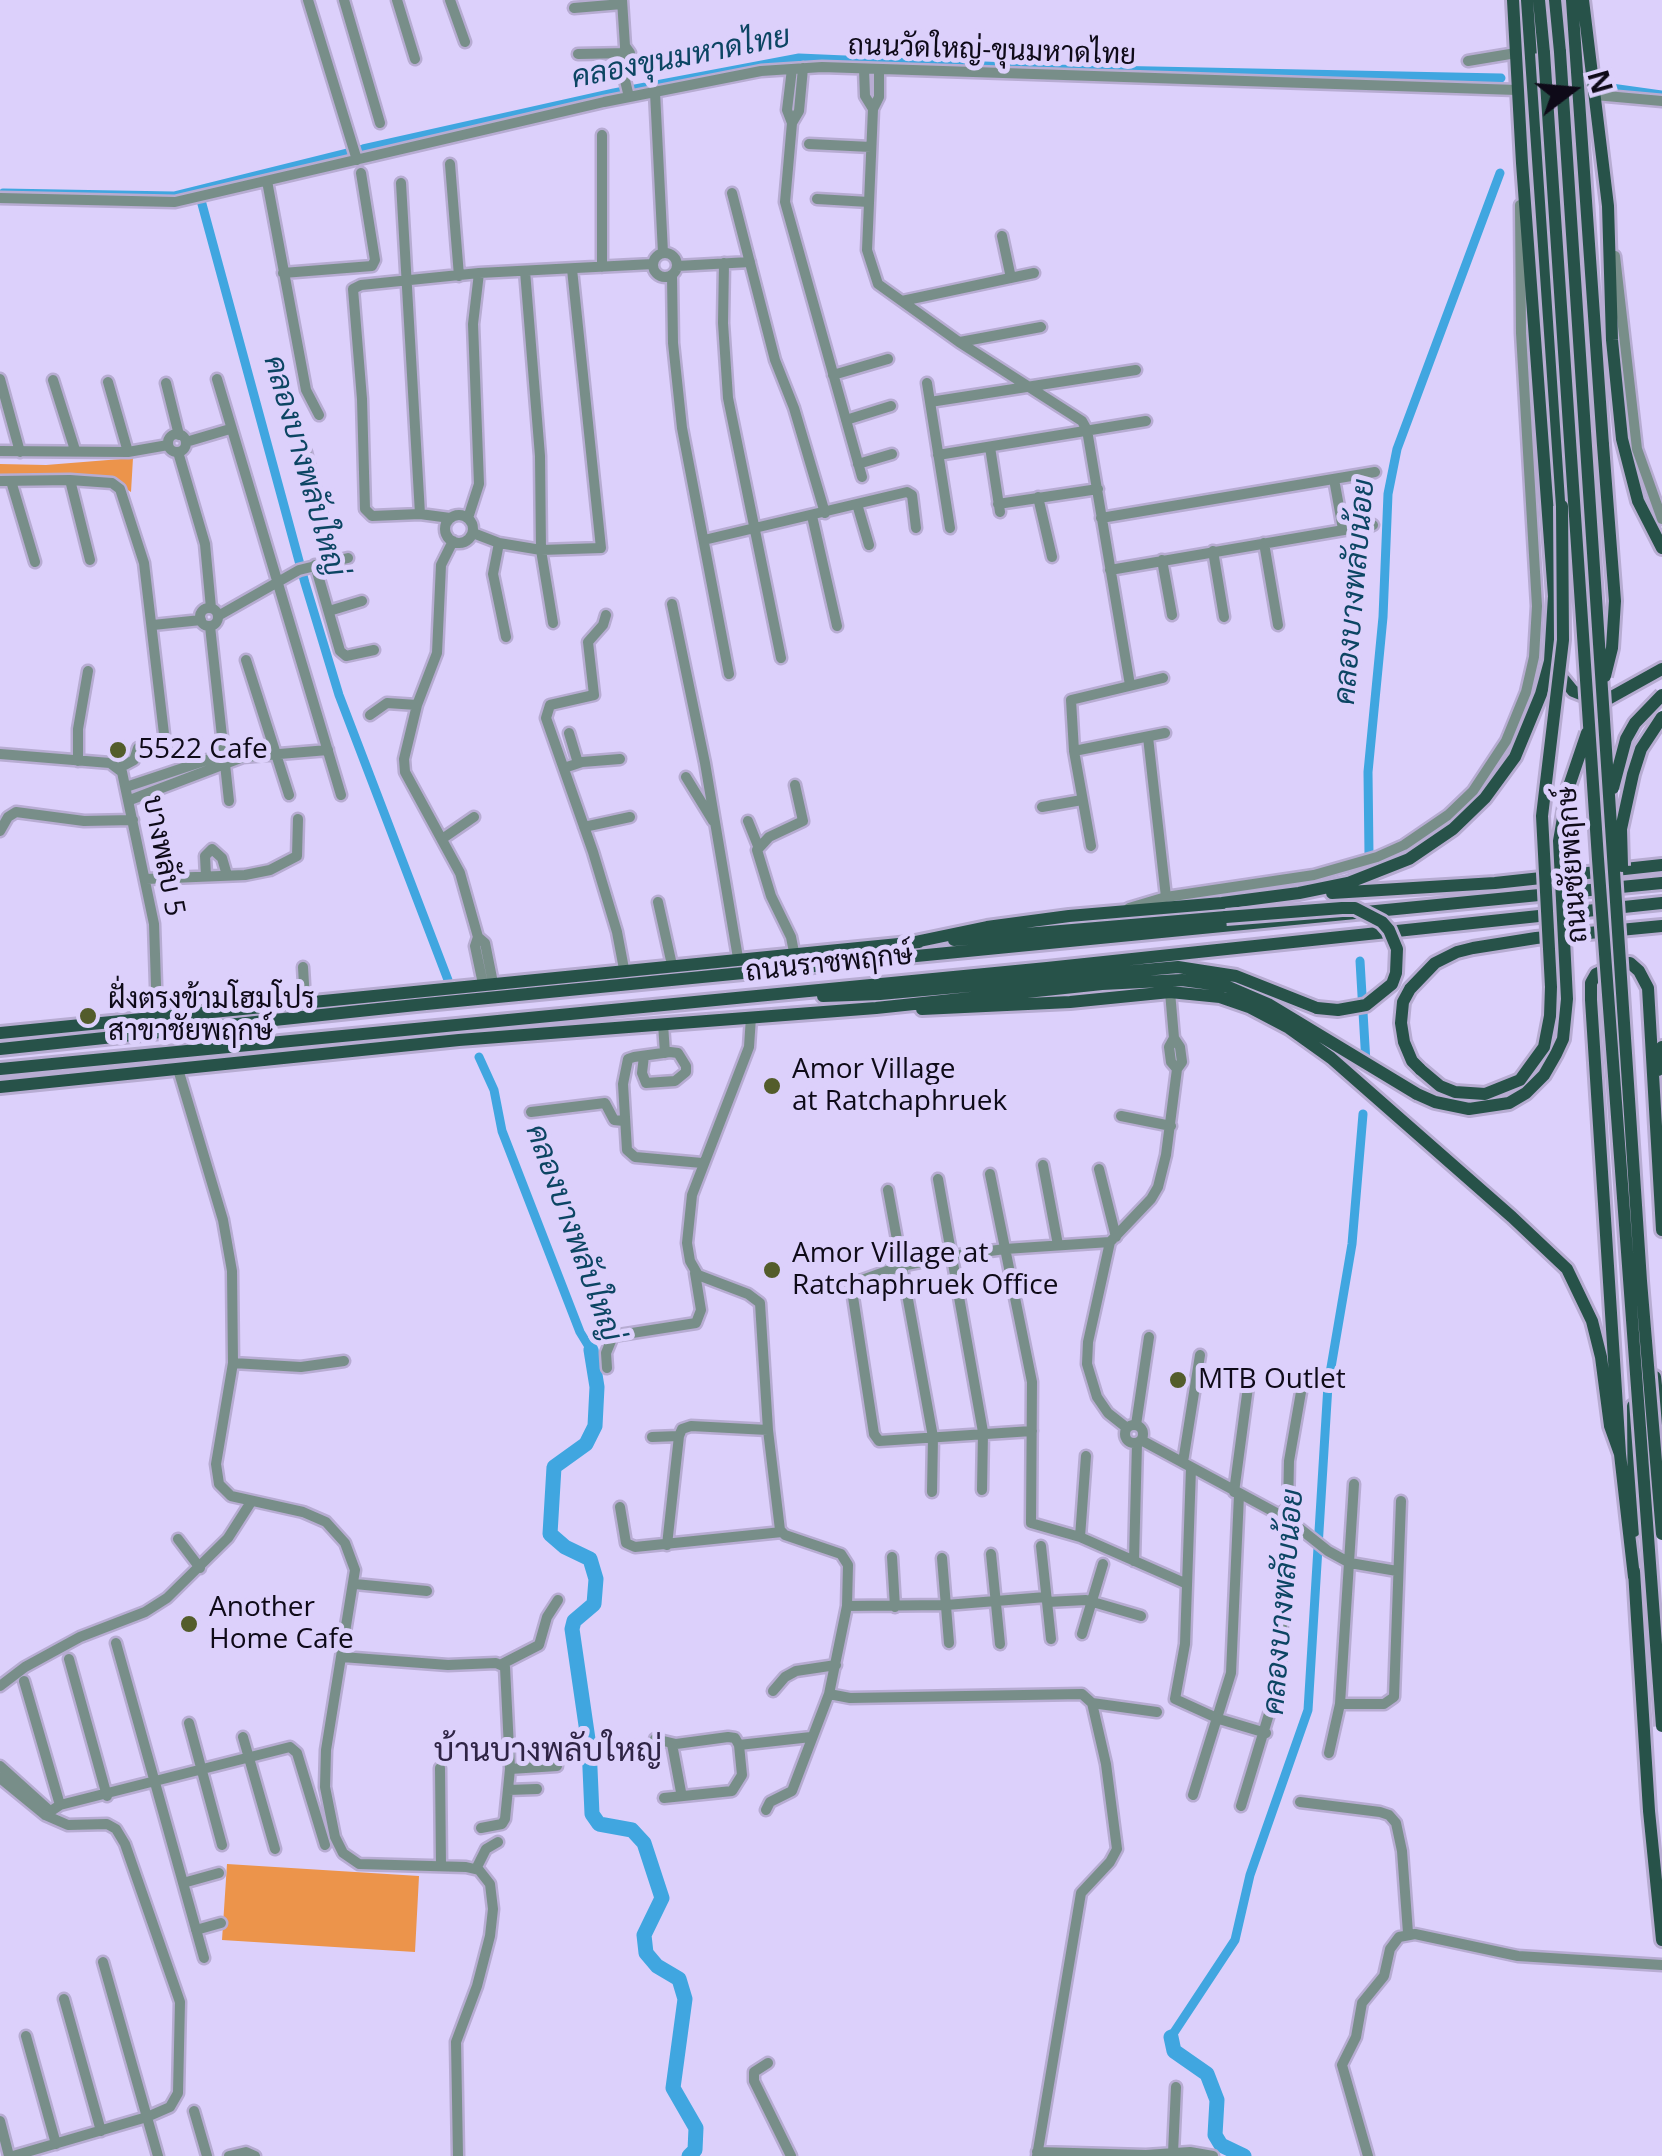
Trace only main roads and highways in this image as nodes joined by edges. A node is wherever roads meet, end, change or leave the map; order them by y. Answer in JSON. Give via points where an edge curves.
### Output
{"nodes":[{"id":1,"x":1514,"y":0,"type":"edge"},
{"id":2,"x":1527,"y":0,"type":"edge"},
{"id":3,"x":1539,"y":0,"type":"edge"},
{"id":4,"x":1556,"y":0,"type":"edge"},
{"id":5,"x":1572,"y":0,"type":"edge"},
{"id":6,"x":1583,"y":0,"type":"edge"},
{"id":7,"x":1662,"y":548,"type":"edge"},
{"id":8,"x":1550,"y":660,"type":"junction"},
{"id":9,"x":1662,"y":669,"type":"edge"},
{"id":10,"x":1662,"y":695,"type":"edge"},
{"id":11,"x":1662,"y":717,"type":"edge"},
{"id":12,"x":1662,"y":865,"type":"edge"},
{"id":13,"x":1662,"y":884,"type":"edge"},
{"id":14,"x":1299,"y":894,"type":"junction"},
{"id":15,"x":1662,"y":903,"type":"edge"},
{"id":16,"x":1662,"y":926,"type":"edge"},
{"id":17,"x":915,"y":942,"type":"junction"},
{"id":18,"x":484,"y":984,"type":"junction"},
{"id":19,"x":783,"y":995,"type":"junction"},
{"id":20,"x":416,"y":1004,"type":"junction"},
{"id":21,"x":876,"y":1008,"type":"junction"},
{"id":22,"x":504,"y":1019,"type":"junction"},
{"id":23,"x":4,"y":1032,"type":"edge"},
{"id":24,"x":126,"y":1036,"type":"junction"},
{"id":25,"x":420,"y":1044,"type":"junction"},
{"id":26,"x":1662,"y":1047,"type":"edge"},
{"id":27,"x":0,"y":1048,"type":"edge"},
{"id":28,"x":0,"y":1069,"type":"edge"},
{"id":29,"x":0,"y":1087,"type":"edge"},
{"id":30,"x":1655,"y":1092,"type":"junction"},
{"id":31,"x":1662,"y":1230,"type":"edge"},
{"id":32,"x":1662,"y":1438,"type":"edge"},
{"id":33,"x":1620,"y":1454,"type":"junction"},
{"id":34,"x":1662,"y":1534,"type":"edge"},
{"id":35,"x":1634,"y":1577,"type":"junction"},
{"id":36,"x":1662,"y":1726,"type":"edge"},
{"id":37,"x":1662,"y":1940,"type":"edge"}],
"edges":[{"from":1,"to":8,"type":"main road","via":[[1554,596]]},
{"from":2,"to":16,"type":"main road","bridge":true,"via":[[1562,506],[1563,640],[1542,816],[1550,987],[1550,1016],[1544,1047],[1520,1080],[1485,1094],[1440,1086],[1412,1061],[1402,1012],[1410,988],[1435,963],[1473,948],[1536,938]]},
{"from":3,"to":36,"type":"main road","name":"ถนนชัยพฤกษ์","bridge":true},
{"from":4,"to":34,"type":"main road","name":"ถนนชัยพฤกษ์","bridge":true},
{"from":5,"to":21,"type":"main road","bridge":true,"via":[[1614,626],[1560,827],[1567,998],[1562,1038],[1544,1075],[1509,1103],[1469,1109],[1435,1102],[1282,1011],[1205,981],[1102,984]]},
{"from":6,"to":7,"type":"main road","via":[[1608,206],[1622,438],[1638,501]]},
{"from":8,"to":9,"type":"main road","via":[[1573,690],[1592,700],[1608,699]]},
{"from":8,"to":14,"type":"main road","via":[[1524,739],[1471,814],[1409,859]]},
{"from":10,"to":35,"type":"main road","bridge":true,"via":[[1626,739],[1603,872],[1631,1308]]},
{"from":11,"to":32,"type":"main road","bridge":true,"via":[[1641,750],[1622,829],[1646,1310]]},
{"from":12,"to":14,"type":"main road"},
{"from":13,"to":20,"type":"main road","name":"ถนนราชพฤกษ์"},
{"from":14,"to":17,"type":"main road","via":[[987,927]]},
{"from":15,"to":19,"type":"main road","name":"ถนนราชพฤกษ์"},
{"from":17,"to":18,"type":"main road","name":"ถนนราชพฤกษ์"},
{"from":17,"to":19,"type":"main road","bridge":true,"via":[[1355,908],[1382,922],[1397,950],[1392,984],[1366,1005],[1338,1010],[1236,976],[1178,967],[880,994]]},
{"from":18,"to":20,"type":"main road"},
{"from":18,"to":23,"type":"main road","name":"ถนนราชพฤกษ์"},
{"from":19,"to":22,"type":"main road","name":"ถนนราชพฤกษ์"},
{"from":20,"to":24,"type":"main road","name":"ถนนราชพฤกษ์"},
{"from":21,"to":25,"type":"main road","name":"ถนนราชพฤกษ์"},
{"from":21,"to":33,"type":"main road","via":[[948,1010],[1170,992],[1220,997],[1288,1028],[1331,1058],[1567,1269],[1592,1321]]},
{"from":22,"to":25,"type":"main road"},
{"from":22,"to":28,"type":"main road","name":"ถนนราชพฤกษ์"},
{"from":23,"to":24,"type":"main road","via":[[104,1030]]},
{"from":24,"to":27,"type":"main road","name":"ถนนราชพฤกษ์"},
{"from":25,"to":29,"type":"main road","name":"ถนนราชพฤกษ์"},
{"from":26,"to":30,"type":"main road"},
{"from":30,"to":31,"type":"main road"},
{"from":30,"to":33,"type":"main road","via":[[1644,976],[1630,963],[1604,968],[1591,983],[1591,1000]]},
{"from":33,"to":35,"type":"main road"},
{"from":35,"to":37,"type":"main road"}]}
